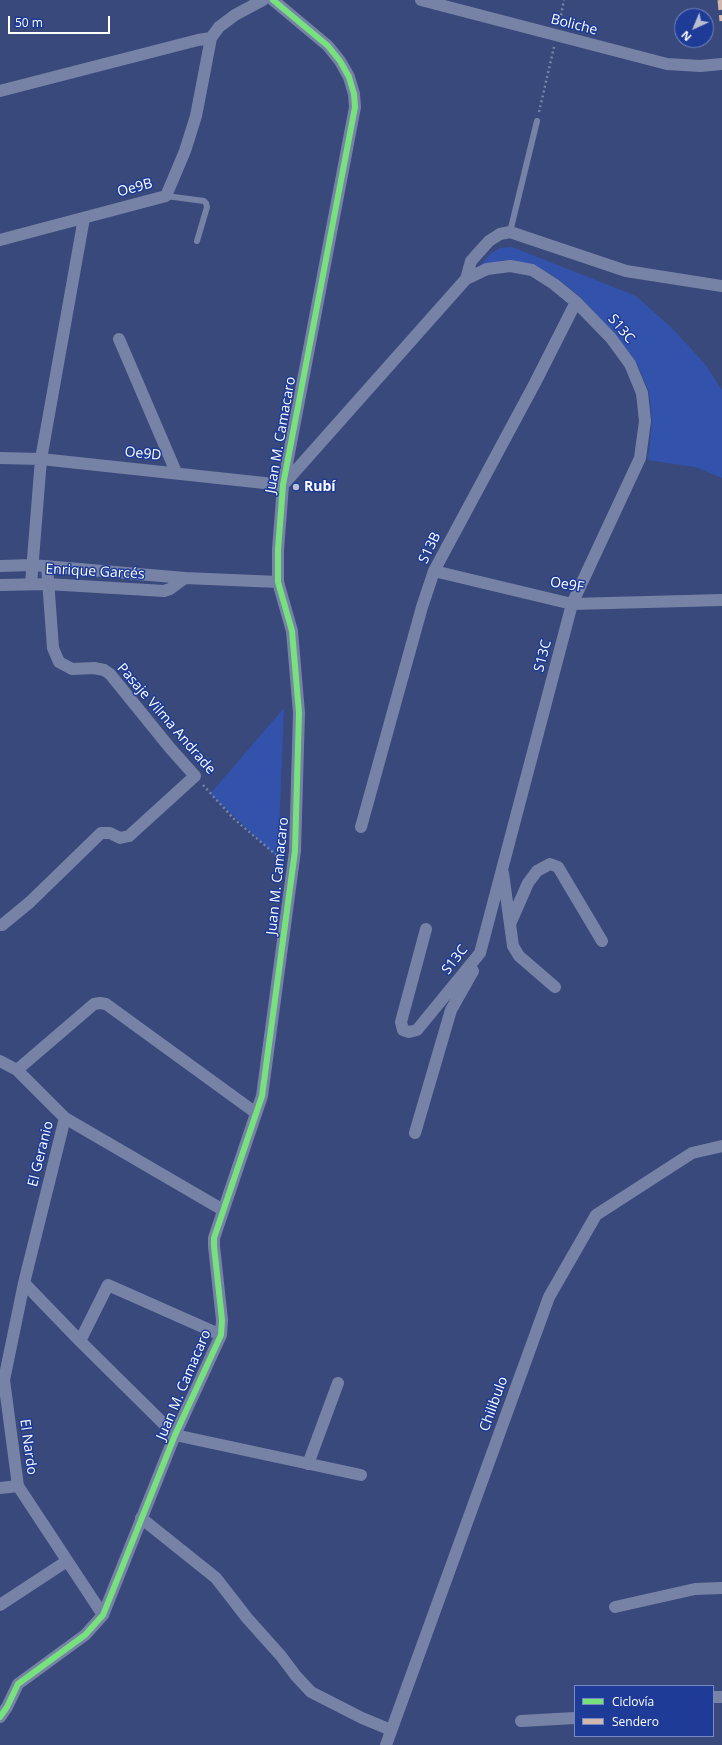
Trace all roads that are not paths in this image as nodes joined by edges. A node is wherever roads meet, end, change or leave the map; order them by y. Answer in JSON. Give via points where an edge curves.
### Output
{"nodes":[{"id":1,"x":263,"y":0,"type":"edge"},
{"id":2,"x":274,"y":0,"type":"edge"},
{"id":3,"x":421,"y":0,"type":"edge"},
{"id":4,"x":211,"y":38,"type":"junction"},
{"id":5,"x":722,"y":64,"type":"edge"},
{"id":6,"x":0,"y":91,"type":"edge"},
{"id":7,"x":537,"y":121,"type":"road end"},
{"id":8,"x":166,"y":196,"type":"junction"},
{"id":9,"x":84,"y":218,"type":"junction"},
{"id":10,"x":510,"y":232,"type":"junction"},
{"id":11,"x":0,"y":240,"type":"edge"},
{"id":12,"x":197,"y":241,"type":"dead end"},
{"id":13,"x":466,"y":279,"type":"junction"},
{"id":14,"x":722,"y":286,"type":"edge"},
{"id":15,"x":576,"y":302,"type":"junction"},
{"id":16,"x":119,"y":339,"type":"dead end"},
{"id":17,"x":0,"y":458,"type":"edge"},
{"id":18,"x":41,"y":459,"type":"junction"},
{"id":19,"x":176,"y":472,"type":"junction"},
{"id":20,"x":283,"y":485,"type":"junction"},
{"id":21,"x":32,"y":565,"type":"junction"},
{"id":22,"x":0,"y":566,"type":"edge"},
{"id":23,"x":47,"y":566,"type":"junction"},
{"id":24,"x":434,"y":571,"type":"junction"},
{"id":25,"x":185,"y":578,"type":"junction"},
{"id":26,"x":278,"y":582,"type":"junction"},
{"id":27,"x":31,"y":584,"type":"junction"},
{"id":28,"x":47,"y":584,"type":"junction"},
{"id":29,"x":0,"y":585,"type":"edge"},
{"id":30,"x":722,"y":600,"type":"edge"},
{"id":31,"x":572,"y":604,"type":"junction"},
{"id":32,"x":361,"y":827,"type":"dead end"},
{"id":33,"x":503,"y":868,"type":"junction"},
{"id":34,"x":510,"y":924,"type":"junction"},
{"id":35,"x":2,"y":925,"type":"dead end"},
{"id":36,"x":426,"y":929,"type":"dead end"},
{"id":37,"x":602,"y":941,"type":"dead end"},
{"id":38,"x":480,"y":953,"type":"junction"},
{"id":39,"x":555,"y":987,"type":"dead end"},
{"id":40,"x":0,"y":1061,"type":"edge"},
{"id":41,"x":17,"y":1070,"type":"junction"},
{"id":42,"x":256,"y":1113,"type":"junction"},
{"id":43,"x":65,"y":1118,"type":"junction"},
{"id":44,"x":415,"y":1133,"type":"dead end"},
{"id":45,"x":722,"y":1146,"type":"edge"},
{"id":46,"x":223,"y":1210,"type":"junction"},
{"id":47,"x":24,"y":1283,"type":"junction"},
{"id":48,"x":221,"y":1335,"type":"junction"},
{"id":49,"x":80,"y":1341,"type":"junction"},
{"id":50,"x":338,"y":1383,"type":"dead end"},
{"id":51,"x":175,"y":1436,"type":"junction"},
{"id":52,"x":308,"y":1464,"type":"junction"},
{"id":53,"x":361,"y":1475,"type":"dead end"},
{"id":54,"x":18,"y":1486,"type":"junction"},
{"id":55,"x":0,"y":1488,"type":"edge"},
{"id":56,"x":141,"y":1518,"type":"junction"},
{"id":57,"x":67,"y":1561,"type":"junction"},
{"id":58,"x":722,"y":1588,"type":"edge"},
{"id":59,"x":0,"y":1605,"type":"edge"},
{"id":60,"x":615,"y":1607,"type":"dead end"},
{"id":61,"x":104,"y":1615,"type":"junction"},
{"id":62,"x":0,"y":1717,"type":"edge"},
{"id":63,"x":574,"y":1718,"type":"edge"},
{"id":64,"x":522,"y":1721,"type":"dead end"},
{"id":65,"x":391,"y":1730,"type":"junction"},
{"id":66,"x":386,"y":1745,"type":"edge"}],
"edges":[{"from":1,"to":4,"type":"street","via":[[235,15],[219,27]]},
{"from":2,"to":20,"type":"street","name":"Juan M. Camacaro","via":[[328,46],[340,61],[349,77],[355,107]]},
{"from":3,"to":5,"type":"street","name":"Boliche","via":[[667,64]]},
{"from":4,"to":6,"type":"street"},
{"from":4,"to":8,"type":"street","name":"Oe9B","via":[[196,116]]},
{"from":7,"to":10,"type":"lane"},
{"from":8,"to":9,"type":"street","name":"Oe9B"},
{"from":8,"to":12,"type":"lane","via":[[206,203]]},
{"from":9,"to":11,"type":"street","name":"Oe9B"},
{"from":9,"to":18,"type":"street"},
{"from":10,"to":13,"type":"street","via":[[500,234],[489,241],[472,261]]},
{"from":10,"to":14,"type":"street","via":[[626,271]]},
{"from":13,"to":15,"type":"street","name":"S13C","via":[[487,269],[510,266],[532,270]]},
{"from":13,"to":20,"type":"street"},
{"from":15,"to":24,"type":"street","name":"S13B"},
{"from":15,"to":31,"type":"street","name":"S13C","via":[[611,338],[630,364],[642,393],[645,421],[640,458]]},
{"from":16,"to":19,"type":"street"},
{"from":17,"to":18,"type":"street","name":"Oe9D"},
{"from":18,"to":19,"type":"street","name":"Oe9D"},
{"from":18,"to":21,"type":"street"},
{"from":19,"to":20,"type":"street","name":"Oe9D"},
{"from":20,"to":26,"type":"street","name":"Juan M. Camacaro"},
{"from":21,"to":22,"type":"street","name":"Enrique Garcés"},
{"from":21,"to":23,"type":"street","name":"Enrique Garcés"},
{"from":21,"to":27,"type":"street"},
{"from":23,"to":25,"type":"street","name":"Enrique Garcés"},
{"from":23,"to":28,"type":"street","name":"Pasaje Vilma Andrade"},
{"from":24,"to":31,"type":"street","name":"Oe9F"},
{"from":24,"to":32,"type":"street","name":"S13B"},
{"from":25,"to":26,"type":"street","name":"Enrique Garcés"},
{"from":25,"to":28,"type":"street","name":"Enrique Garcés","via":[[164,591]]},
{"from":26,"to":42,"type":"street","name":"Juan M. Camacaro","via":[[292,631],[299,713],[294,870],[262,1096]]},
{"from":27,"to":28,"type":"street","name":"Enrique Garcés"},
{"from":27,"to":29,"type":"street","name":"Enrique Garcés"},
{"from":28,"to":35,"type":"street","name":"Pasaje Vilma Andrade","via":[[53,648],[59,662],[72,669],[94,668],[110,674],[195,776],[129,836],[120,838],[110,833],[101,833],[30,902]]},
{"from":30,"to":31,"type":"street","name":"Oe9F"},
{"from":31,"to":33,"type":"street","name":"S13C"},
{"from":33,"to":34,"type":"street"},
{"from":33,"to":38,"type":"street","name":"S13C"},
{"from":34,"to":37,"type":"street","via":[[528,883],[537,871],[550,864],[558,867]]},
{"from":34,"to":39,"type":"street","via":[[513,946],[519,956]]},
{"from":36,"to":38,"type":"street","name":"S13C","via":[[401,1022],[403,1030],[417,1030]]},
{"from":38,"to":44,"type":"street","via":[[451,1010]]},
{"from":40,"to":41,"type":"street","name":"El Geranio"},
{"from":41,"to":42,"type":"street","via":[[94,1004],[106,1004]]},
{"from":41,"to":43,"type":"street","name":"El Geranio"},
{"from":42,"to":46,"type":"street","name":"Juan M. Camacaro"},
{"from":43,"to":46,"type":"street"},
{"from":43,"to":47,"type":"street","name":"El Geranio"},
{"from":45,"to":65,"type":"street","name":"Chilibulo","via":[[692,1153],[596,1215],[549,1297]]},
{"from":46,"to":48,"type":"street","name":"Juan M. Camacaro","via":[[214,1238],[222,1320]]},
{"from":47,"to":49,"type":"street"},
{"from":47,"to":54,"type":"street","name":"El Nardo","via":[[4,1380]]},
{"from":48,"to":49,"type":"street","via":[[108,1285]]},
{"from":48,"to":51,"type":"street","name":"Juan M. Camacaro"},
{"from":49,"to":51,"type":"street"},
{"from":50,"to":52,"type":"street"},
{"from":51,"to":52,"type":"street"},
{"from":51,"to":56,"type":"street","name":"Juan M. Camacaro"},
{"from":52,"to":53,"type":"street"},
{"from":54,"to":55,"type":"street"},
{"from":54,"to":57,"type":"street","name":"El Nardo"},
{"from":56,"to":61,"type":"street","name":"Juan M. Camacaro"},
{"from":56,"to":65,"type":"street","via":[[216,1578],[303,1685],[321,1698]]},
{"from":57,"to":59,"type":"street"},
{"from":57,"to":61,"type":"street","name":"El Nardo"},
{"from":58,"to":60,"type":"street","via":[[695,1589]]},
{"from":61,"to":62,"type":"street","name":"Juan M. Camacaro","via":[[85,1635],[18,1684]]},
{"from":63,"to":64,"type":"street"},
{"from":65,"to":66,"type":"street","name":"Chilibulo"}]}
